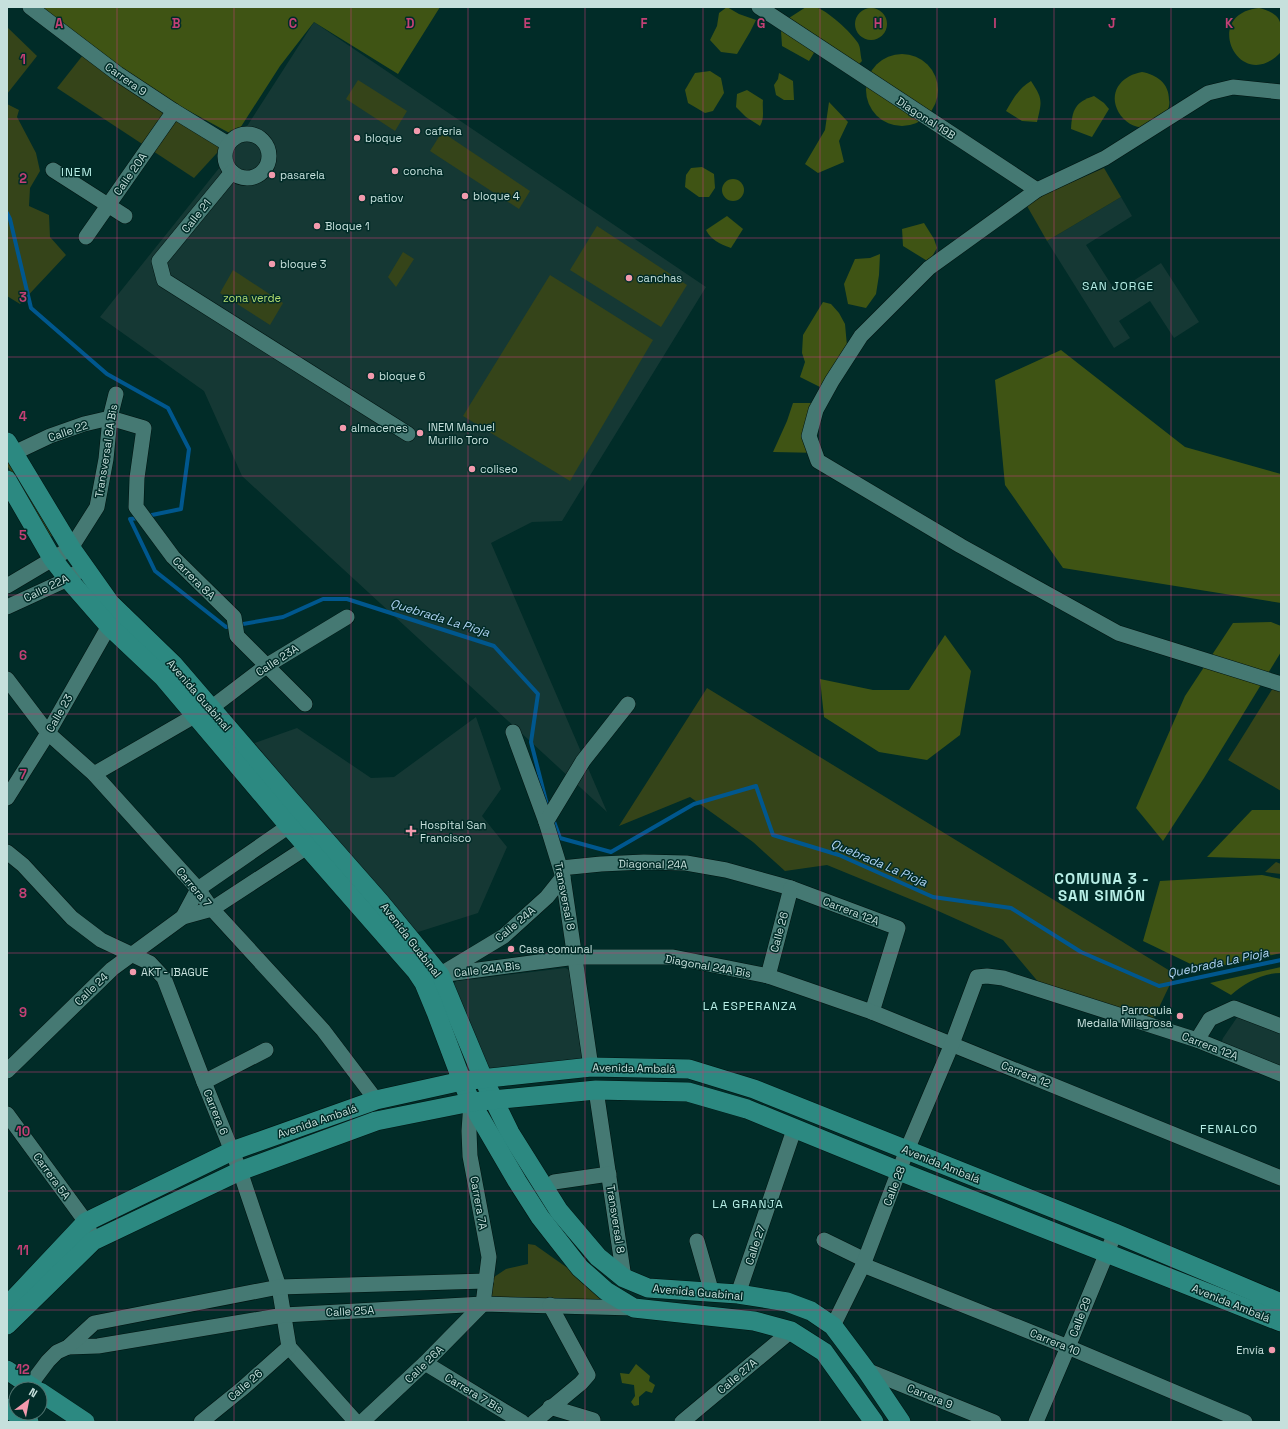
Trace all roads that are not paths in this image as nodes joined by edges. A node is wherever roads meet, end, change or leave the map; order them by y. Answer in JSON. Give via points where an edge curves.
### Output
{"nodes":[{"id":1,"x":30,"y":7,"type":"edge"},
{"id":2,"x":759,"y":7,"type":"edge"},
{"id":3,"x":1281,"y":92,"type":"edge"},
{"id":4,"x":174,"y":111,"type":"junction"},
{"id":5,"x":228,"y":144,"type":"junction"},
{"id":6,"x":53,"y":170,"type":"dead end"},
{"id":7,"x":232,"y":172,"type":"junction"},
{"id":8,"x":1037,"y":190,"type":"junction"},
{"id":9,"x":108,"y":206,"type":"junction"},
{"id":10,"x":125,"y":216,"type":"dead end"},
{"id":11,"x":86,"y":237,"type":"dead end"},
{"id":12,"x":116,"y":394,"type":"dead end"},
{"id":13,"x":110,"y":418,"type":"junction"},
{"id":14,"x":144,"y":428,"type":"joint"},
{"id":15,"x":408,"y":434,"type":"dead end"},
{"id":16,"x":13,"y":449,"type":"edge"},
{"id":17,"x":7,"y":480,"type":"edge"},
{"id":18,"x":71,"y":548,"type":"junction"},
{"id":19,"x":52,"y":558,"type":"junction"},
{"id":20,"x":85,"y":568,"type":"junction"},
{"id":21,"x":68,"y":579,"type":"junction"},
{"id":22,"x":7,"y":586,"type":"edge"},
{"id":23,"x":7,"y":607,"type":"edge"},
{"id":24,"x":347,"y":617,"type":"dead end"},
{"id":25,"x":109,"y":626,"type":"junction"},
{"id":26,"x":266,"y":666,"type":"junction"},
{"id":27,"x":7,"y":679,"type":"edge"},
{"id":28,"x":1281,"y":684,"type":"edge"},
{"id":29,"x":305,"y":704,"type":"dead end"},
{"id":30,"x":628,"y":704,"type":"dead end"},
{"id":31,"x":204,"y":711,"type":"junction"},
{"id":32,"x":513,"y":732,"type":"dead end"},
{"id":33,"x":48,"y":733,"type":"junction"},
{"id":34,"x":94,"y":774,"type":"junction"},
{"id":35,"x":7,"y":798,"type":"edge"},
{"id":36,"x":546,"y":822,"type":"junction"},
{"id":37,"x":289,"y":826,"type":"junction"},
{"id":38,"x":307,"y":847,"type":"junction"},
{"id":39,"x":7,"y":852,"type":"edge"},
{"id":40,"x":562,"y":872,"type":"junction"},
{"id":41,"x":791,"y":888,"type":"junction"},
{"id":42,"x":198,"y":889,"type":"junction"},
{"id":43,"x":212,"y":908,"type":"junction"},
{"id":44,"x":183,"y":917,"type":"junction"},
{"id":45,"x":131,"y":954,"type":"junction"},
{"id":46,"x":576,"y":957,"type":"junction"},
{"id":47,"x":768,"y":976,"type":"junction"},
{"id":48,"x":977,"y":977,"type":"joint"},
{"id":49,"x":432,"y":979,"type":"junction"},
{"id":50,"x":872,"y":1012,"type":"junction"},
{"id":51,"x":1281,"y":1026,"type":"edge"},
{"id":52,"x":1197,"y":1040,"type":"junction"},
{"id":53,"x":952,"y":1044,"type":"junction"},
{"id":54,"x":266,"y":1050,"type":"dead end"},
{"id":55,"x":592,"y":1067,"type":"junction"},
{"id":56,"x":7,"y":1071,"type":"edge"},
{"id":57,"x":1281,"y":1074,"type":"edge"},
{"id":58,"x":483,"y":1078,"type":"junction"},
{"id":59,"x":462,"y":1081,"type":"junction"},
{"id":60,"x":204,"y":1082,"type":"junction"},
{"id":61,"x":596,"y":1090,"type":"junction"},
{"id":62,"x":492,"y":1099,"type":"junction"},
{"id":63,"x":376,"y":1100,"type":"junction"},
{"id":64,"x":471,"y":1102,"type":"junction"},
{"id":65,"x":7,"y":1114,"type":"edge"},
{"id":66,"x":795,"y":1127,"type":"junction"},
{"id":67,"x":908,"y":1150,"type":"junction"},
{"id":68,"x":232,"y":1151,"type":"junction"},
{"id":69,"x":240,"y":1170,"type":"junction"},
{"id":70,"x":899,"y":1171,"type":"junction"},
{"id":71,"x":609,"y":1174,"type":"junction"},
{"id":72,"x":1281,"y":1178,"type":"edge"},
{"id":73,"x":554,"y":1182,"type":"dead end"},
{"id":74,"x":86,"y":1222,"type":"junction"},
{"id":75,"x":1115,"y":1233,"type":"junction"},
{"id":76,"x":824,"y":1240,"type":"dead end"},
{"id":77,"x":94,"y":1241,"type":"junction"},
{"id":78,"x":696,"y":1241,"type":"dead end"},
{"id":79,"x":1106,"y":1253,"type":"junction"},
{"id":80,"x":864,"y":1263,"type":"junction"},
{"id":81,"x":624,"y":1278,"type":"junction"},
{"id":82,"x":486,"y":1281,"type":"junction"},
{"id":83,"x":279,"y":1287,"type":"junction"},
{"id":84,"x":712,"y":1293,"type":"junction"},
{"id":85,"x":738,"y":1294,"type":"junction"},
{"id":86,"x":1281,"y":1303,"type":"edge"},
{"id":87,"x":483,"y":1304,"type":"junction"},
{"id":88,"x":550,"y":1305,"type":"junction"},
{"id":89,"x":7,"y":1306,"type":"edge"},
{"id":90,"x":634,"y":1308,"type":"junction"},
{"id":91,"x":284,"y":1315,"type":"junction"},
{"id":92,"x":1281,"y":1322,"type":"edge"},
{"id":93,"x":7,"y":1324,"type":"edge"},
{"id":94,"x":833,"y":1326,"type":"junction"},
{"id":95,"x":791,"y":1331,"type":"junction"},
{"id":96,"x":68,"y":1347,"type":"junction"},
{"id":97,"x":289,"y":1347,"type":"junction"},
{"id":98,"x":1068,"y":1347,"type":"junction"},
{"id":99,"x":425,"y":1363,"type":"junction"},
{"id":100,"x":7,"y":1370,"type":"edge"},
{"id":101,"x":866,"y":1370,"type":"junction"},
{"id":102,"x":23,"y":1381,"type":"edge"},
{"id":103,"x":39,"y":1381,"type":"edge"},
{"id":104,"x":48,"y":1398,"type":"edge"},
{"id":105,"x":7,"y":1408,"type":"edge"},
{"id":106,"x":550,"y":1408,"type":"junction"},
{"id":107,"x":593,"y":1420,"type":"dead end"},
{"id":108,"x":29,"y":1422,"type":"edge"},
{"id":109,"x":85,"y":1422,"type":"edge"},
{"id":110,"x":201,"y":1422,"type":"edge"},
{"id":111,"x":356,"y":1422,"type":"edge"},
{"id":112,"x":362,"y":1422,"type":"edge"},
{"id":113,"x":522,"y":1422,"type":"edge"},
{"id":114,"x":534,"y":1422,"type":"edge"},
{"id":115,"x":682,"y":1422,"type":"edge"},
{"id":116,"x":874,"y":1422,"type":"edge"},
{"id":117,"x":901,"y":1422,"type":"edge"},
{"id":118,"x":994,"y":1422,"type":"edge"},
{"id":119,"x":1036,"y":1422,"type":"edge"},
{"id":120,"x":1245,"y":1422,"type":"edge"}],
"edges":[{"from":1,"to":4,"type":"street","name":"Carrera 9","via":[[118,74]]},
{"from":2,"to":8,"type":"street","name":"Diagonal 19B"},
{"from":3,"to":8,"type":"street","via":[[1233,87],[1208,93],[1098,162]]},
{"from":4,"to":5,"type":"street","name":"Carrera 9"},
{"from":4,"to":9,"type":"street","name":"Calle 20A"},
{"from":5,"to":7,"type":"street","via":[[225,159]]},
{"from":5,"to":7,"type":"street","via":[[232,138],[239,135],[254,135],[265,144],[269,157],[258,175],[244,178]]},
{"from":6,"to":9,"type":"street"},
{"from":7,"to":15,"type":"street","name":"Calle 21","via":[[160,261],[164,280]]},
{"from":8,"to":28,"type":"street","via":[[929,268],[861,336],[816,410],[809,436],[818,460],[961,546],[1118,633]]},
{"from":9,"to":10,"type":"street"},
{"from":9,"to":11,"type":"street","name":"Calle 20A"},
{"from":12,"to":13,"type":"street","name":"Transversal 8A Bis"},
{"from":13,"to":14,"type":"street","name":"Calle 22"},
{"from":13,"to":16,"type":"street","name":"Calle 22","via":[[84,424]]},
{"from":13,"to":18,"type":"street","name":"Transversal 8A Bis","via":[[97,507]]},
{"from":14,"to":26,"type":"street","name":"Carrera 8A","via":[[136,507],[173,557],[234,617],[237,636]]},
{"from":16,"to":18,"type":"main road","name":"Avenida Guabinal"},
{"from":17,"to":19,"type":"main road","name":"Avenida Guabinal"},
{"from":18,"to":19,"type":"street","name":"Calle 22A"},
{"from":18,"to":20,"type":"main road","name":"Avenida Guabinal"},
{"from":19,"to":21,"type":"main road","name":"Avenida Guabinal"},
{"from":19,"to":22,"type":"street","name":"Calle 22A"},
{"from":20,"to":21,"type":"street","name":"Calle 22A"},
{"from":20,"to":31,"type":"main road","name":"Avenida Guabinal","via":[[110,603],[174,664]]},
{"from":21,"to":23,"type":"street","name":"Calle 22A"},
{"from":21,"to":25,"type":"main road","name":"Avenida Guabinal"},
{"from":24,"to":26,"type":"street","name":"Calle 23A"},
{"from":25,"to":31,"type":"main road","name":"Avenida Guabinal","via":[[163,677]]},
{"from":25,"to":33,"type":"street","name":"Calle 23"},
{"from":26,"to":29,"type":"street","name":"Carrera 8A"},
{"from":26,"to":31,"type":"street","name":"Calle 23A"},
{"from":27,"to":33,"type":"street","name":"Carrera 7"},
{"from":30,"to":36,"type":"street","via":[[583,761]]},
{"from":31,"to":34,"type":"street","name":"Calle 23A"},
{"from":31,"to":37,"type":"main road","name":"Avenida Guabinal"},
{"from":31,"to":49,"type":"main road","name":"Avenida Guabinal","via":[[380,902]]},
{"from":32,"to":36,"type":"street","name":"Transversal 8"},
{"from":33,"to":34,"type":"street","name":"Carrera 7"},
{"from":33,"to":35,"type":"street","name":"Calle 23"},
{"from":34,"to":42,"type":"street","name":"Carrera 7"},
{"from":36,"to":40,"type":"street","name":"Transversal 8"},
{"from":37,"to":38,"type":"main road","name":"Avenida Guabinal"},
{"from":37,"to":42,"type":"street","name":"Calle 24"},
{"from":38,"to":43,"type":"street","name":"Calle 24"},
{"from":38,"to":49,"type":"main road","name":"Avenida Guabinal","via":[[416,971]]},
{"from":39,"to":45,"type":"street","name":"Carrera 6","via":[[23,865],[72,918],[101,940]]},
{"from":40,"to":41,"type":"street","name":"Diagonal 24A","via":[[608,863],[686,863],[726,870]]},
{"from":40,"to":46,"type":"street","name":"Transversal 8"},
{"from":40,"to":49,"type":"street","name":"Calle 24A","via":[[547,897],[504,936]]},
{"from":41,"to":47,"type":"street","name":"Calle 26"},
{"from":41,"to":50,"type":"street","name":"Carrera 12A","via":[[898,928]]},
{"from":42,"to":43,"type":"street","name":"Carrera 7"},
{"from":42,"to":44,"type":"street","name":"Calle 24"},
{"from":43,"to":44,"type":"street","name":"Calle 24"},
{"from":43,"to":63,"type":"street","name":"Carrera 7","via":[[323,1030]]},
{"from":44,"to":45,"type":"street","name":"Calle 24"},
{"from":45,"to":56,"type":"street","name":"Calle 24","via":[[112,969]]},
{"from":45,"to":60,"type":"street","name":"Carrera 6","via":[[150,963],[164,978]]},
{"from":46,"to":47,"type":"street","name":"Diagonal 24A Bis","via":[[673,957]]},
{"from":46,"to":49,"type":"street","name":"Calle 24A Bis"},
{"from":46,"to":55,"type":"street","name":"Transversal 8"},
{"from":47,"to":50,"type":"street","name":"Carrera 12"},
{"from":48,"to":52,"type":"street","name":"Carrera 12A","via":[[1003,978]]},
{"from":48,"to":53,"type":"street","name":"Calle 28"},
{"from":49,"to":58,"type":"main road","name":"Avenida Guabinal"},
{"from":49,"to":59,"type":"main road","name":"Avenida Guabinal","via":[[436,1012]]},
{"from":50,"to":53,"type":"street","name":"Carrera 12"},
{"from":51,"to":52,"type":"street","via":[[1234,1008],[1210,1019]]},
{"from":52,"to":57,"type":"street","name":"Carrera 12A"},
{"from":53,"to":67,"type":"street","name":"Calle 28"},
{"from":53,"to":72,"type":"street","name":"Carrera 12"},
{"from":54,"to":60,"type":"street"},
{"from":55,"to":58,"type":"main road","name":"Avenida Ambalá"},
{"from":55,"to":67,"type":"main road","name":"Avenida Ambalá","via":[[688,1070],[754,1089]]},
{"from":58,"to":59,"type":"main road","name":"Avenida Ambalá"},
{"from":58,"to":62,"type":"main road","name":"Avenida Guabinal"},
{"from":59,"to":63,"type":"main road","name":"Avenida Ambalá"},
{"from":59,"to":64,"type":"main road","name":"Avenida Guabinal"},
{"from":60,"to":68,"type":"street","name":"Carrera 6"},
{"from":61,"to":62,"type":"main road","name":"Avenida Ambalá"},
{"from":61,"to":66,"type":"main road","name":"Avenida Ambalá","via":[[688,1092],[747,1109]]},
{"from":61,"to":71,"type":"street","name":"Transversal 8"},
{"from":62,"to":64,"type":"main road","name":"Avenida Ambalá"},
{"from":62,"to":81,"type":"main road","name":"Avenida Guabinal","via":[[510,1133],[559,1211],[598,1257]]},
{"from":63,"to":68,"type":"main road","name":"Avenida Ambalá"},
{"from":64,"to":69,"type":"main road","name":"Avenida Ambalá","via":[[376,1121]]},
{"from":64,"to":82,"type":"street","name":"Carrera 7A","via":[[470,1156],[489,1257]]},
{"from":64,"to":90,"type":"main road","name":"Avenida Guabinal","via":[[532,1205],[580,1268],[606,1291]]},
{"from":65,"to":74,"type":"street","name":"Carrera 5A"},
{"from":66,"to":70,"type":"main road","name":"Avenida Ambalá"},
{"from":66,"to":85,"type":"street","name":"Calle 27"},
{"from":67,"to":70,"type":"street","name":"Calle 28"},
{"from":67,"to":75,"type":"main road","name":"Avenida Ambalá"},
{"from":68,"to":69,"type":"street","name":"Carrera 6"},
{"from":68,"to":74,"type":"main road","name":"Avenida Ambalá"},
{"from":69,"to":77,"type":"main road","name":"Avenida Ambalá"},
{"from":69,"to":83,"type":"street","name":"Carrera 6"},
{"from":70,"to":79,"type":"main road","name":"Avenida Ambalá"},
{"from":70,"to":80,"type":"street","name":"Calle 28"},
{"from":71,"to":73,"type":"street"},
{"from":71,"to":81,"type":"street","name":"Transversal 8"},
{"from":74,"to":77,"type":"street","name":"Carrera 5A"},
{"from":74,"to":89,"type":"main road","name":"Avenida Ambalá"},
{"from":75,"to":79,"type":"street","name":"Calle 29"},
{"from":75,"to":86,"type":"main road","name":"Avenida Ambalá"},
{"from":76,"to":80,"type":"street","name":"Carrera 10"},
{"from":77,"to":93,"type":"main road","name":"Avenida Ambalá"},
{"from":78,"to":84,"type":"street"},
{"from":79,"to":92,"type":"main road","name":"Avenida Ambalá"},
{"from":79,"to":98,"type":"street","name":"Calle 29"},
{"from":80,"to":94,"type":"street","name":"Calle 28"},
{"from":80,"to":98,"type":"street","name":"Carrera 10"},
{"from":81,"to":84,"type":"main road","name":"Avenida Guabinal","via":[[648,1288]]},
{"from":82,"to":83,"type":"street"},
{"from":82,"to":87,"type":"street","name":"Carrera 7A"},
{"from":83,"to":91,"type":"street","name":"Carrera 6"},
{"from":83,"to":96,"type":"street","via":[[94,1323]]},
{"from":84,"to":85,"type":"main road","name":"Avenida Guabinal"},
{"from":85,"to":94,"type":"main road","name":"Avenida Guabinal","via":[[787,1302],[811,1311]]},
{"from":87,"to":88,"type":"street","name":"Calle 25A"},
{"from":87,"to":91,"type":"street","name":"Calle 25A"},
{"from":87,"to":99,"type":"street","name":"Calle 26A"},
{"from":88,"to":90,"type":"street","name":"Calle 25A"},
{"from":88,"to":106,"type":"street","via":[[588,1375]]},
{"from":90,"to":95,"type":"main road","name":"Avenida Guabinal","via":[[754,1321]]},
{"from":91,"to":96,"type":"street","name":"Calle 25A","via":[[98,1346]]},
{"from":91,"to":97,"type":"street","name":"Carrera 6"},
{"from":94,"to":101,"type":"main road","name":"Avenida Guabinal"},
{"from":95,"to":115,"type":"street","name":"Calle 27A"},
{"from":95,"to":116,"type":"main road","name":"Avenida Guabinal","via":[[824,1352]]},
{"from":96,"to":103,"type":"street","via":[[57,1352],[48,1361]]},
{"from":97,"to":110,"type":"street","name":"Calle 26"},
{"from":97,"to":111,"type":"street"},
{"from":98,"to":119,"type":"street","name":"Calle 29"},
{"from":98,"to":120,"type":"street","name":"Carrera 10"},
{"from":99,"to":112,"type":"street","name":"Calle 26A"},
{"from":99,"to":113,"type":"street","name":"Carrera 7 Bis"},
{"from":100,"to":102,"type":"main road"},
{"from":101,"to":117,"type":"main road","name":"Avenida Guabinal"},
{"from":101,"to":118,"type":"street","name":"Carrera 9"},
{"from":104,"to":109,"type":"main road"},
{"from":105,"to":108,"type":"main road"},
{"from":106,"to":107,"type":"street"},
{"from":106,"to":114,"type":"street"}]}
